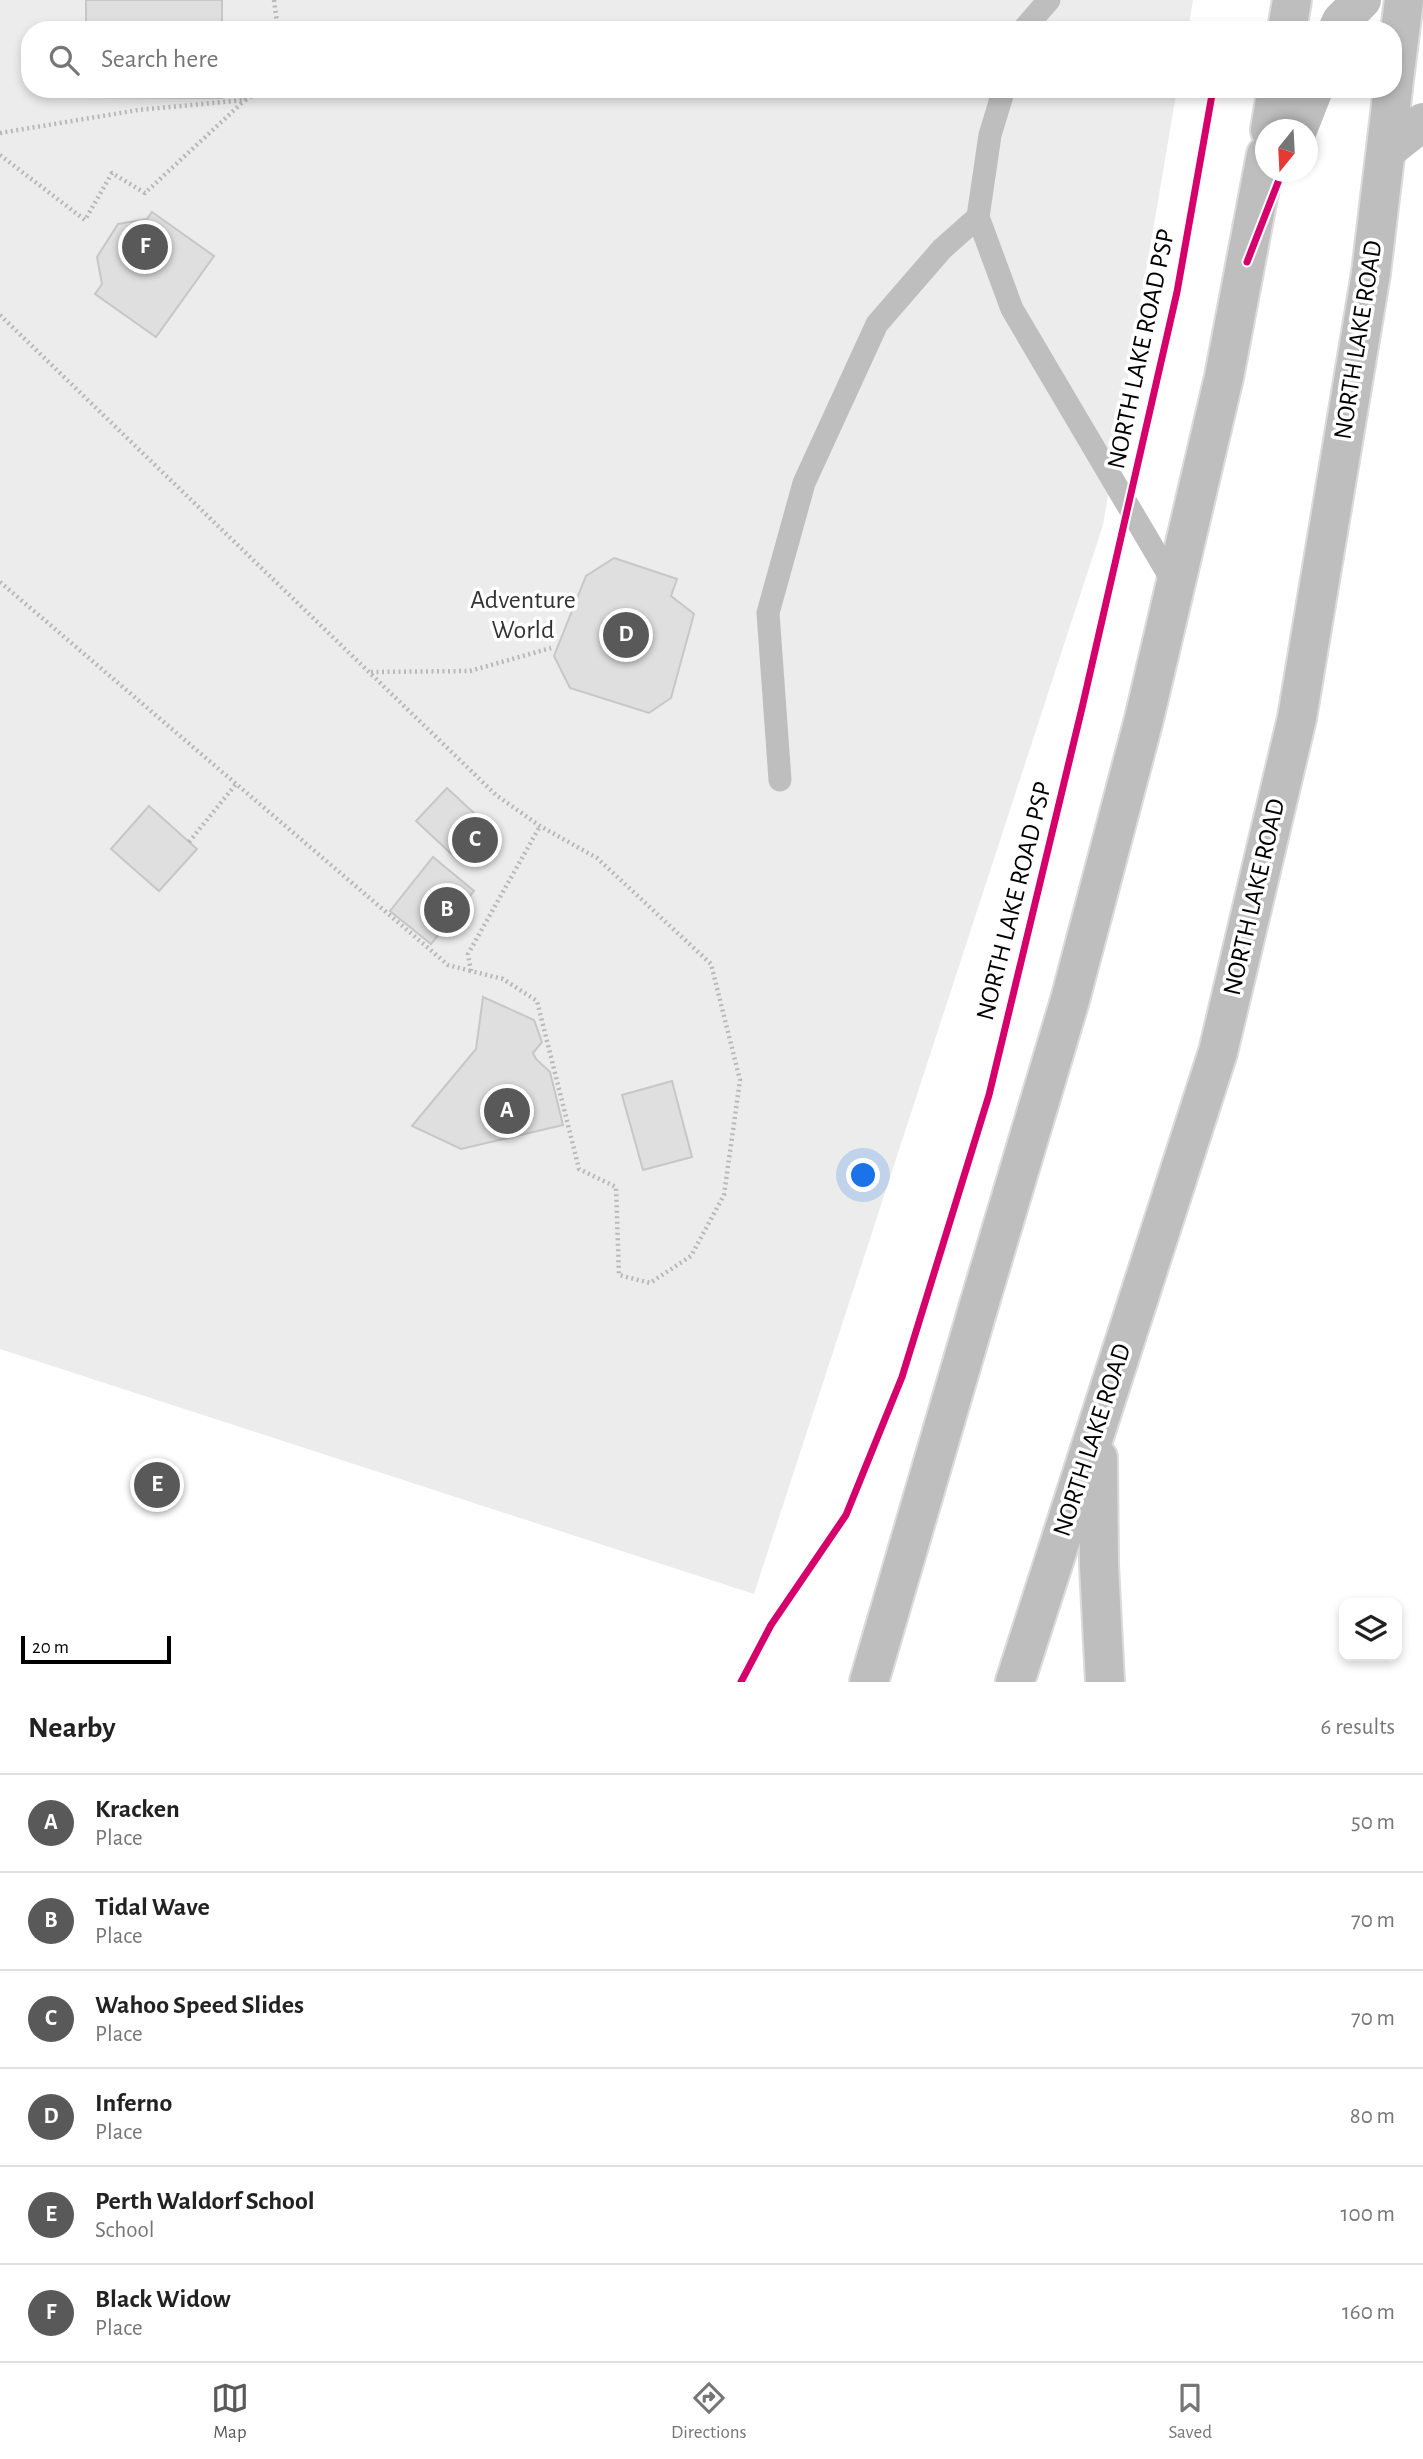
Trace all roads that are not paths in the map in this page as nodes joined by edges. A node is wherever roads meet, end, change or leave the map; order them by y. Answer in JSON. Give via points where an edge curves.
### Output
{"nodes":[{"id":1,"x":1049,"y":0,"type":"edge"},
{"id":2,"x":1292,"y":0,"type":"edge"},
{"id":3,"x":1362,"y":0,"type":"edge"},
{"id":4,"x":1404,"y":0,"type":"edge"},
{"id":5,"x":1031,"y":21,"type":"edge"},
{"id":6,"x":1288,"y":21,"type":"edge"},
{"id":7,"x":1341,"y":21,"type":"edge"},
{"id":8,"x":1401,"y":21,"type":"edge"},
{"id":9,"x":1001,"y":98,"type":"edge"},
{"id":10,"x":1275,"y":98,"type":"edge"},
{"id":11,"x":1310,"y":98,"type":"edge"},
{"id":12,"x":1392,"y":98,"type":"edge"},
{"id":13,"x":1272,"y":119,"type":"edge"},
{"id":14,"x":1302,"y":119,"type":"edge"},
{"id":15,"x":1423,"y":122,"type":"edge"},
{"id":16,"x":1386,"y":151,"type":"junction"},
{"id":17,"x":1260,"y":182,"type":"edge"},
{"id":18,"x":1278,"y":182,"type":"edge"},
{"id":19,"x":978,"y":217,"type":"junction"},
{"id":20,"x":1247,"y":262,"type":"junction"},
{"id":21,"x":1176,"y":587,"type":"junction"},
{"id":22,"x":780,"y":780,"type":"dead end"},
{"id":23,"x":1098,"y":1421,"type":"junction"},
{"id":24,"x":869,"y":1682,"type":"edge"},
{"id":25,"x":1015,"y":1682,"type":"edge"},
{"id":26,"x":1105,"y":1682,"type":"edge"}],
"edges":[{"from":1,"to":5,"type":"lane"},
{"from":2,"to":6,"type":"main road"},
{"from":3,"to":7,"type":"main road"},
{"from":4,"to":8,"type":"main road","name":"NORTH LAKE ROAD"},
{"from":9,"to":19,"type":"lane","via":[[990,135]]},
{"from":10,"to":13,"type":"main road"},
{"from":11,"to":14,"type":"main road"},
{"from":12,"to":16,"type":"main road","name":"NORTH LAKE ROAD"},
{"from":15,"to":16,"type":"main road"},
{"from":16,"to":23,"type":"main road","name":"NORTH LAKE ROAD","via":[[1371,273],[1297,718],[1218,1052]]},
{"from":17,"to":20,"type":"main road"},
{"from":18,"to":20,"type":"main road"},
{"from":19,"to":21,"type":"lane","via":[[1012,309]]},
{"from":19,"to":22,"type":"lane","via":[[942,249],[877,324],[804,483],[768,612]]},
{"from":20,"to":21,"type":"main road"},
{"from":21,"to":24,"type":"main road","via":[[1070,1000]]},
{"from":23,"to":25,"type":"main road","name":"NORTH LAKE ROAD"},
{"from":23,"to":26,"type":"main road"}]}
